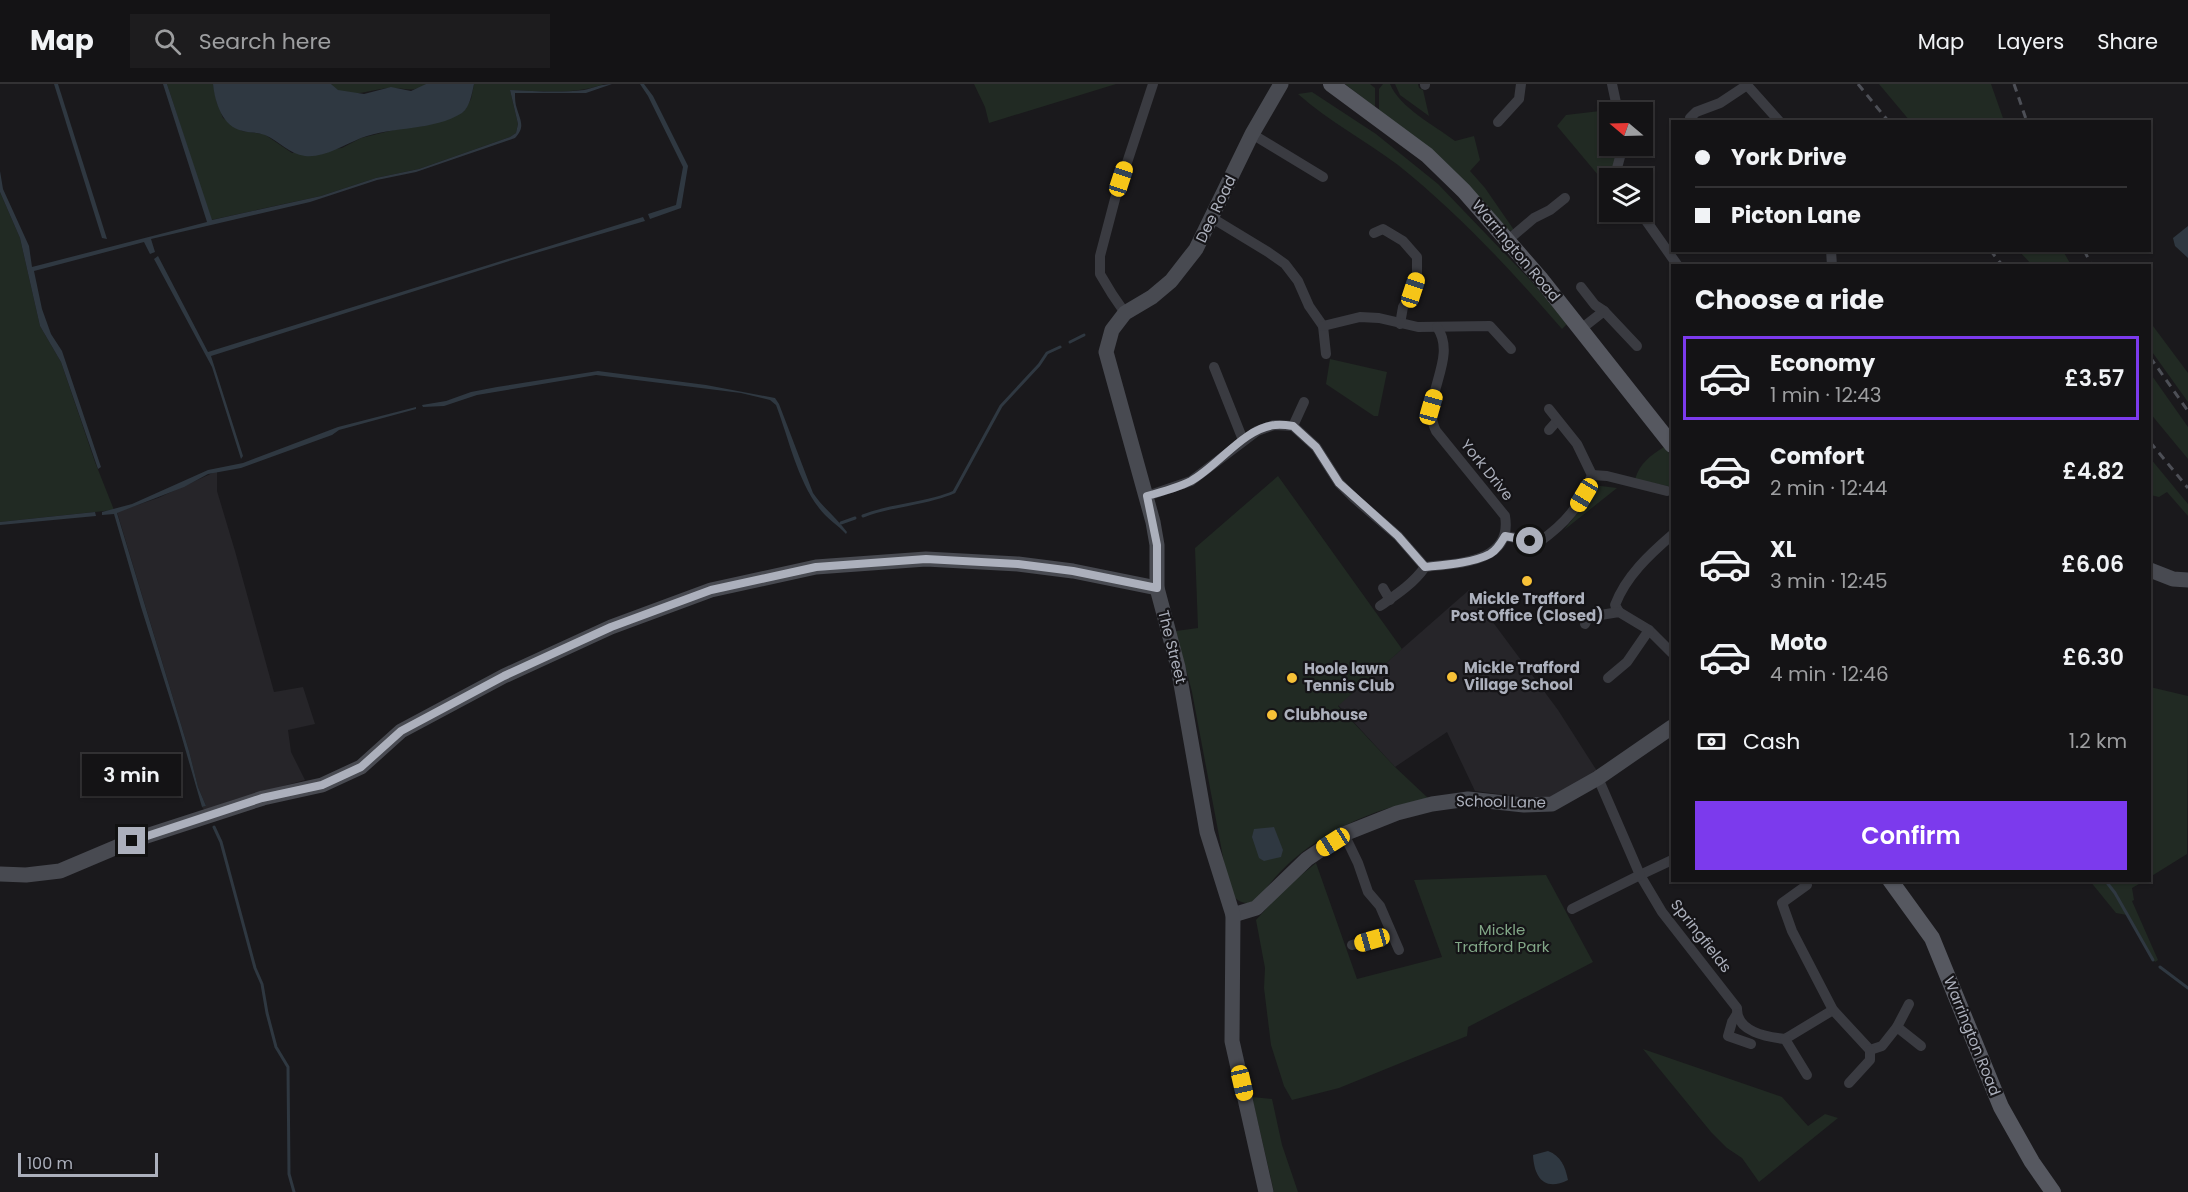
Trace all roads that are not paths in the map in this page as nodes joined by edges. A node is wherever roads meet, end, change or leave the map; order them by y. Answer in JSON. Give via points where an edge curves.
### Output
{"nodes":[{"id":1,"x":1153,"y":84,"type":"edge"},
{"id":2,"x":1281,"y":84,"type":"edge"},
{"id":3,"x":1331,"y":84,"type":"edge"},
{"id":4,"x":1521,"y":84,"type":"edge"},
{"id":5,"x":1612,"y":84,"type":"edge"},
{"id":6,"x":1747,"y":84,"type":"edge"},
{"id":7,"x":1616,"y":102,"type":"edge"},
{"id":8,"x":1690,"y":120,"type":"edge"},
{"id":9,"x":1778,"y":120,"type":"edge"},
{"id":10,"x":1498,"y":122,"type":"dead end"},
{"id":11,"x":1252,"y":134,"type":"junction"},
{"id":12,"x":1323,"y":177,"type":"dead end"},
{"id":13,"x":1565,"y":198,"type":"dead end"},
{"id":14,"x":1212,"y":218,"type":"junction"},
{"id":15,"x":1647,"y":222,"type":"edge"},
{"id":16,"x":1374,"y":233,"type":"dead end"},
{"id":17,"x":1508,"y":240,"type":"junction"},
{"id":18,"x":1677,"y":264,"type":"edge"},
{"id":19,"x":1581,"y":286,"type":"dead end"},
{"id":20,"x":1604,"y":311,"type":"junction"},
{"id":21,"x":1125,"y":313,"type":"junction"},
{"id":22,"x":1400,"y":324,"type":"junction"},
{"id":23,"x":1323,"y":326,"type":"junction"},
{"id":24,"x":1437,"y":327,"type":"junction"},
{"id":25,"x":1581,"y":329,"type":"junction"},
{"id":26,"x":1637,"y":346,"type":"dead end"},
{"id":27,"x":1511,"y":349,"type":"dead end"},
{"id":28,"x":1326,"y":354,"type":"dead end"},
{"id":29,"x":1214,"y":367,"type":"dead end"},
{"id":30,"x":1304,"y":402,"type":"dead end"},
{"id":31,"x":1549,"y":409,"type":"dead end"},
{"id":32,"x":1557,"y":421,"type":"junction"},
{"id":33,"x":1293,"y":426,"type":"junction"},
{"id":34,"x":1549,"y":430,"type":"dead end"},
{"id":35,"x":1243,"y":440,"type":"junction"},
{"id":36,"x":1671,"y":444,"type":"edge"},
{"id":37,"x":1592,"y":475,"type":"junction"},
{"id":38,"x":1666,"y":491,"type":"dead end"},
{"id":39,"x":1147,"y":496,"type":"junction"},
{"id":40,"x":1505,"y":536,"type":"junction"},
{"id":41,"x":1671,"y":536,"type":"edge"},
{"id":42,"x":1425,"y":567,"type":"junction"},
{"id":43,"x":2151,"y":570,"type":"edge"},
{"id":44,"x":2188,"y":580,"type":"edge"},
{"id":45,"x":1157,"y":588,"type":"junction"},
{"id":46,"x":1383,"y":588,"type":"dead end"},
{"id":47,"x":1390,"y":600,"type":"junction"},
{"id":48,"x":1380,"y":606,"type":"dead end"},
{"id":49,"x":1619,"y":612,"type":"junction"},
{"id":50,"x":1586,"y":617,"type":"dead end"},
{"id":51,"x":1648,"y":630,"type":"junction"},
{"id":52,"x":1671,"y":653,"type":"edge"},
{"id":53,"x":1608,"y":678,"type":"dead end"},
{"id":54,"x":1671,"y":728,"type":"edge"},
{"id":55,"x":1598,"y":778,"type":"junction"},
{"id":56,"x":1344,"y":834,"type":"junction"},
{"id":57,"x":1671,"y":860,"type":"edge"},
{"id":58,"x":0,"y":874,"type":"edge"},
{"id":59,"x":1640,"y":875,"type":"junction"},
{"id":60,"x":1891,"y":882,"type":"edge"},
{"id":61,"x":1807,"y":885,"type":"dead end"},
{"id":62,"x":1572,"y":909,"type":"dead end"},
{"id":63,"x":1233,"y":915,"type":"junction"},
{"id":64,"x":1391,"y":934,"type":"junction"},
{"id":65,"x":1352,"y":945,"type":"dead end"},
{"id":66,"x":1399,"y":950,"type":"dead end"},
{"id":67,"x":1909,"y":1004,"type":"dead end"},
{"id":68,"x":1833,"y":1010,"type":"junction"},
{"id":69,"x":1737,"y":1014,"type":"junction"},
{"id":70,"x":1897,"y":1028,"type":"junction"},
{"id":71,"x":1785,"y":1039,"type":"junction"},
{"id":72,"x":1751,"y":1044,"type":"dead end"},
{"id":73,"x":1921,"y":1046,"type":"dead end"},
{"id":74,"x":1870,"y":1050,"type":"junction"},
{"id":75,"x":1807,"y":1075,"type":"dead end"},
{"id":76,"x":1849,"y":1083,"type":"dead end"},
{"id":77,"x":1266,"y":1192,"type":"edge"},
{"id":78,"x":2053,"y":1192,"type":"edge"}],
"edges":[{"from":1,"to":21,"type":"street","via":[[1100,256],[1100,274]]},
{"from":2,"to":11,"type":"street","name":"Dee Road"},
{"from":3,"to":17,"type":"main road","name":"Warrington Road","via":[[1427,155]]},
{"from":4,"to":10,"type":"street","via":[[1519,99]]},
{"from":5,"to":7,"type":"street"},
{"from":6,"to":8,"type":"street","via":[[1720,103],[1696,112]]},
{"from":6,"to":9,"type":"street"},
{"from":11,"to":12,"type":"street"},
{"from":11,"to":14,"type":"street","name":"Dee Road"},
{"from":13,"to":17,"type":"street"},
{"from":14,"to":21,"type":"street","name":"Dee Road","via":[[1196,249],[1171,281]]},
{"from":14,"to":23,"type":"street","via":[[1285,264]]},
{"from":15,"to":18,"type":"street"},
{"from":16,"to":22,"type":"street","via":[[1383,229],[1403,241],[1418,257],[1417,277]]},
{"from":17,"to":25,"type":"main road","name":"Warrington Road"},
{"from":19,"to":20,"type":"street"},
{"from":20,"to":25,"type":"street"},
{"from":20,"to":26,"type":"street"},
{"from":21,"to":39,"type":"street","name":"The Street","via":[[1112,330],[1106,352]]},
{"from":22,"to":23,"type":"street","via":[[1360,317]]},
{"from":22,"to":24,"type":"street"},
{"from":23,"to":28,"type":"street"},
{"from":24,"to":27,"type":"street","via":[[1490,326]]},
{"from":24,"to":40,"type":"street","name":"York Drive","via":[[1443,353],[1430,421],[1505,516]]},
{"from":25,"to":36,"type":"main road","name":"Warrington Road"},
{"from":29,"to":35,"type":"street"},
{"from":30,"to":33,"type":"street"},
{"from":31,"to":32,"type":"street"},
{"from":32,"to":34,"type":"street"},
{"from":32,"to":37,"type":"street","via":[[1577,444]]},
{"from":33,"to":35,"type":"street","via":[[1274,425]]},
{"from":33,"to":42,"type":"street","via":[[1316,447],[1339,483],[1398,536]]},
{"from":35,"to":39,"type":"street","via":[[1191,481]]},
{"from":37,"to":38,"type":"street"},
{"from":37,"to":40,"type":"street","via":[[1573,513],[1549,535],[1539,542]]},
{"from":39,"to":45,"type":"street","name":"The Street","via":[[1157,545]]},
{"from":40,"to":42,"type":"street","via":[[1490,554],[1456,564]]},
{"from":41,"to":49,"type":"street","via":[[1646,558],[1619,595],[1615,605]]},
{"from":42,"to":47,"type":"street"},
{"from":43,"to":44,"type":"street"},
{"from":45,"to":58,"type":"street","via":[[1018,564],[926,559],[816,567],[711,590],[611,627],[504,676],[401,731],[361,767],[322,785],[262,798],[132,841],[60,871]]},
{"from":45,"to":63,"type":"street","name":"The Street","via":[[1178,667],[1207,832]]},
{"from":46,"to":47,"type":"street"},
{"from":47,"to":48,"type":"street"},
{"from":49,"to":50,"type":"street"},
{"from":49,"to":51,"type":"street"},
{"from":51,"to":52,"type":"street"},
{"from":51,"to":53,"type":"street","via":[[1627,662]]},
{"from":54,"to":55,"type":"street","name":"School Lane"},
{"from":55,"to":56,"type":"street","name":"School Lane","via":[[1552,804],[1468,799],[1432,804]]},
{"from":55,"to":59,"type":"street","name":"Springfields"},
{"from":56,"to":63,"type":"street","name":"School Lane","via":[[1307,859],[1256,908]]},
{"from":56,"to":64,"type":"street"},
{"from":57,"to":59,"type":"street"},
{"from":59,"to":62,"type":"street"},
{"from":59,"to":69,"type":"street","name":"Springfields","via":[[1662,912],[1737,1008]]},
{"from":60,"to":78,"type":"main road","name":"Warrington Road","via":[[1932,938],[2001,1107]]},
{"from":61,"to":68,"type":"street","via":[[1782,903],[1792,931]]},
{"from":63,"to":77,"type":"street","name":"The Street","via":[[1232,1041]]},
{"from":64,"to":65,"type":"street"},
{"from":64,"to":66,"type":"street"},
{"from":67,"to":70,"type":"street"},
{"from":68,"to":71,"type":"street"},
{"from":68,"to":74,"type":"street"},
{"from":69,"to":71,"type":"street","name":"Springfields","via":[[1747,1028],[1759,1035]]},
{"from":69,"to":72,"type":"street","via":[[1728,1036]]},
{"from":70,"to":73,"type":"street"},
{"from":70,"to":74,"type":"street","via":[[1882,1046]]},
{"from":71,"to":75,"type":"street"},
{"from":74,"to":76,"type":"street","via":[[1870,1060]]}]}
